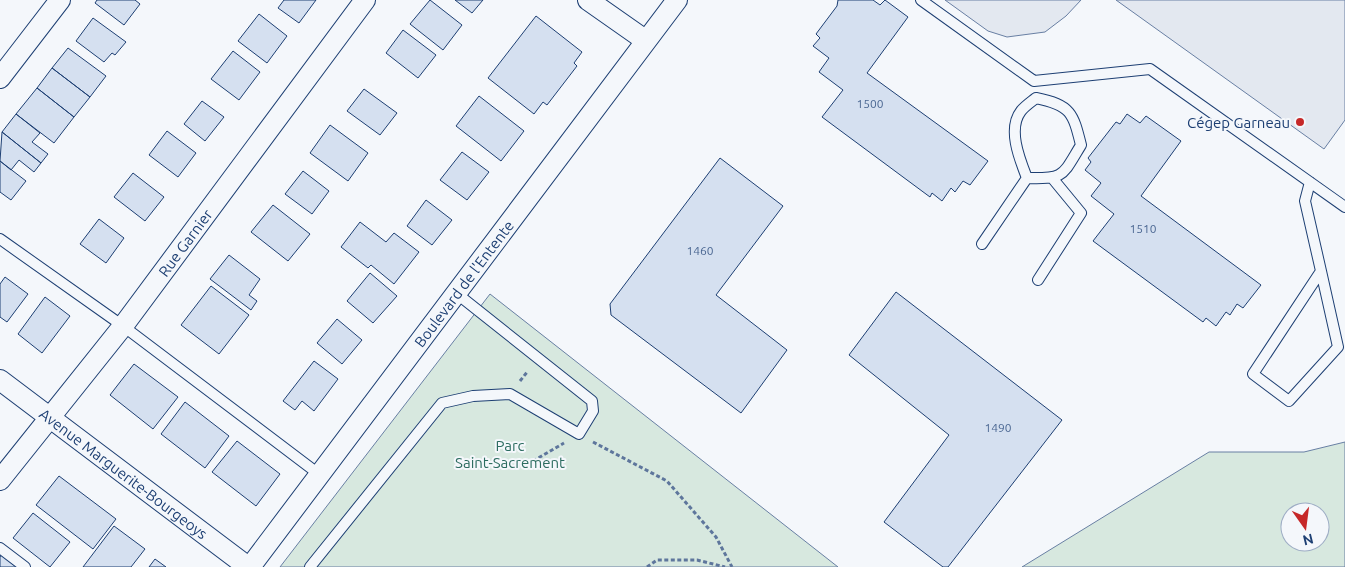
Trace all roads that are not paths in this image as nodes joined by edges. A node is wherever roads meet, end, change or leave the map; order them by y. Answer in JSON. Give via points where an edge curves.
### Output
{"nodes":[{"id":1,"x":60,"y":0,"type":"edge"},
{"id":2,"x":365,"y":0,"type":"edge"},
{"id":3,"x":588,"y":0,"type":"edge"},
{"id":4,"x":677,"y":0,"type":"edge"},
{"id":5,"x":921,"y":0,"type":"edge"},
{"id":6,"x":645,"y":40,"type":"junction"},
{"id":7,"x":0,"y":78,"type":"edge"},
{"id":8,"x":1034,"y":81,"type":"junction"},
{"id":9,"x":1036,"y":98,"type":"junction"},
{"id":10,"x":1027,"y":178,"type":"junction"},
{"id":11,"x":1053,"y":179,"type":"junction"},
{"id":12,"x":1310,"y":182,"type":"junction"},
{"id":13,"x":1345,"y":207,"type":"edge"},
{"id":14,"x":0,"y":239,"type":"edge"},
{"id":15,"x":982,"y":244,"type":"dead end"},
{"id":16,"x":1321,"y":271,"type":"junction"},
{"id":17,"x":1038,"y":280,"type":"dead end"},
{"id":18,"x":456,"y":293,"type":"junction"},
{"id":19,"x":123,"y":326,"type":"junction"},
{"id":20,"x":0,"y":380,"type":"edge"},
{"id":21,"x":51,"y":419,"type":"junction"},
{"id":22,"x":320,"y":475,"type":"junction"},
{"id":23,"x":0,"y":480,"type":"edge"},
{"id":24,"x":0,"y":548,"type":"edge"},
{"id":25,"x":25,"y":567,"type":"edge"},
{"id":26,"x":249,"y":567,"type":"edge"},
{"id":27,"x":310,"y":567,"type":"edge"}],
"edges":[{"from":1,"to":7,"type":"street"},
{"from":2,"to":19,"type":"street","name":"Rue Garnier"},
{"from":3,"to":6,"type":"street"},
{"from":4,"to":6,"type":"street","name":"Boulevard de l'Entente"},
{"from":5,"to":8,"type":"lane"},
{"from":6,"to":18,"type":"street","name":"Boulevard de l'Entente"},
{"from":8,"to":9,"type":"lane"},
{"from":8,"to":12,"type":"lane","via":[[1150,69]]},
{"from":9,"to":10,"type":"lane","via":[[1020,112],[1015,132]]},
{"from":9,"to":11,"type":"lane","via":[[1056,102],[1074,116],[1081,145],[1064,173]]},
{"from":10,"to":11,"type":"lane"},
{"from":10,"to":15,"type":"lane"},
{"from":11,"to":17,"type":"lane","via":[[1081,213]]},
{"from":12,"to":13,"type":"lane"},
{"from":12,"to":16,"type":"lane","via":[[1305,201]]},
{"from":14,"to":19,"type":"lane"},
{"from":16,"to":16,"type":"lane","via":[[1338,347],[1289,401],[1252,374]]},
{"from":18,"to":22,"type":"street","name":"Boulevard de l'Entente"},
{"from":18,"to":27,"type":"lane","via":[[592,401],[593,411],[580,434],[510,394],[473,396],[442,403]]},
{"from":19,"to":21,"type":"street","name":"Rue Garnier"},
{"from":19,"to":22,"type":"lane"},
{"from":20,"to":21,"type":"street","name":"Avenue Marguerite-Bourgeoys"},
{"from":21,"to":23,"type":"street","name":"Rue Garnier"},
{"from":21,"to":26,"type":"street","name":"Avenue Marguerite-Bourgeoys"},
{"from":22,"to":26,"type":"street","name":"Boulevard de l'Entente"},
{"from":24,"to":25,"type":"lane"}]}
